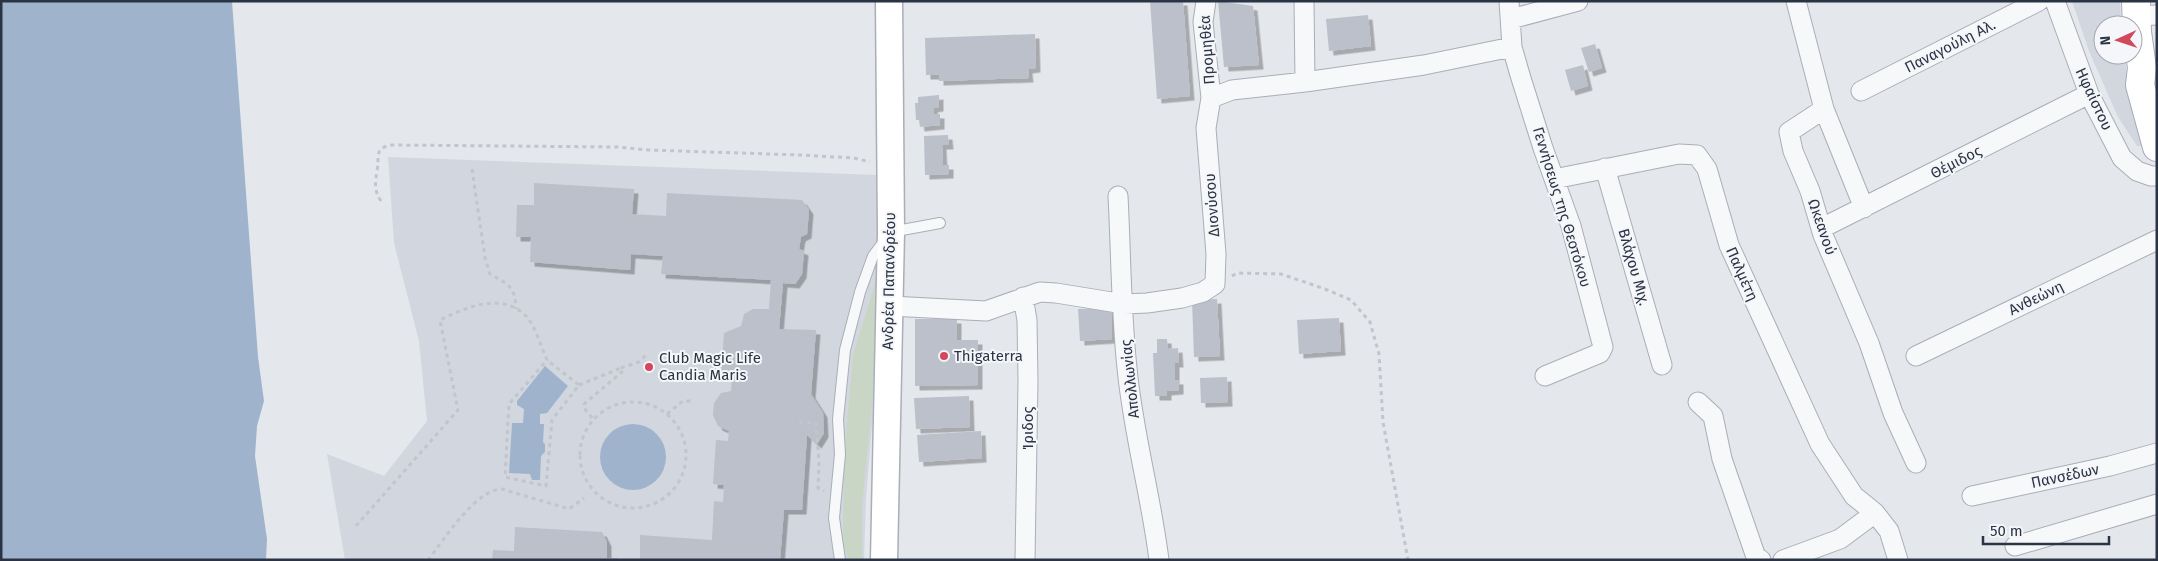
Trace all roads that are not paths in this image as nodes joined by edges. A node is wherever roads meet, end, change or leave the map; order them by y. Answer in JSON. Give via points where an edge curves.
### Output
{"nodes":[{"id":1,"x":889,"y":1,"type":"edge"},
{"id":2,"x":1206,"y":1,"type":"edge"},
{"id":3,"x":1304,"y":1,"type":"edge"},
{"id":4,"x":1578,"y":1,"type":"edge"},
{"id":5,"x":1796,"y":1,"type":"edge"},
{"id":6,"x":2039,"y":1,"type":"edge"},
{"id":7,"x":2055,"y":1,"type":"edge"},
{"id":8,"x":1510,"y":10,"type":"edge"},
{"id":9,"x":2143,"y":11,"type":"edge"},
{"id":10,"x":1512,"y":47,"type":"junction"},
{"id":11,"x":2149,"y":67,"type":"edge"},
{"id":12,"x":1305,"y":82,"type":"junction"},
{"id":13,"x":1861,"y":91,"type":"dead end"},
{"id":14,"x":2090,"y":94,"type":"junction"},
{"id":15,"x":1211,"y":98,"type":"junction"},
{"id":16,"x":1824,"y":110,"type":"junction"},
{"id":17,"x":2157,"y":147,"type":"edge"},
{"id":18,"x":1605,"y":168,"type":"junction"},
{"id":19,"x":2157,"y":176,"type":"edge"},
{"id":20,"x":1554,"y":179,"type":"junction"},
{"id":21,"x":1118,"y":196,"type":"dead end"},
{"id":22,"x":1864,"y":208,"type":"junction"},
{"id":23,"x":940,"y":223,"type":"dead end"},
{"id":24,"x":1822,"y":228,"type":"junction"},
{"id":25,"x":890,"y":232,"type":"junction"},
{"id":26,"x":2157,"y":240,"type":"edge"},
{"id":27,"x":1023,"y":297,"type":"junction"},
{"id":28,"x":1124,"y":304,"type":"junction"},
{"id":29,"x":890,"y":306,"type":"junction"},
{"id":30,"x":1916,"y":356,"type":"dead end"},
{"id":31,"x":1662,"y":365,"type":"dead end"},
{"id":32,"x":1545,"y":376,"type":"dead end"},
{"id":33,"x":1698,"y":402,"type":"dead end"},
{"id":34,"x":2157,"y":452,"type":"edge"},
{"id":35,"x":1916,"y":463,"type":"dead end"},
{"id":36,"x":1972,"y":496,"type":"dead end"},
{"id":37,"x":2157,"y":504,"type":"edge"},
{"id":38,"x":1874,"y":513,"type":"junction"},
{"id":39,"x":2015,"y":546,"type":"dead end"},
{"id":40,"x":840,"y":560,"type":"edge"},
{"id":41,"x":884,"y":560,"type":"edge"},
{"id":42,"x":1025,"y":560,"type":"edge"},
{"id":43,"x":1159,"y":560,"type":"edge"},
{"id":44,"x":1761,"y":560,"type":"edge"},
{"id":45,"x":1784,"y":560,"type":"edge"},
{"id":46,"x":1898,"y":560,"type":"edge"}],
"edges":[{"from":1,"to":25,"type":"main road","name":"Ανδρέα Παπανδρέου"},
{"from":2,"to":15,"type":"street","name":"Προμηθέα","via":[[1203,22]]},
{"from":3,"to":12,"type":"street"},
{"from":4,"to":8,"type":"street"},
{"from":5,"to":16,"type":"street"},
{"from":6,"to":13,"type":"street","name":"Παναγούλη Αλ."},
{"from":7,"to":14,"type":"street","name":"Ηφαίστου"},
{"from":8,"to":10,"type":"street","name":"Γεννήσεως της Θεοτόκου"},
{"from":9,"to":11,"type":"main road"},
{"from":10,"to":12,"type":"street","via":[[1424,65]]},
{"from":10,"to":20,"type":"street","name":"Γεννήσεως της Θεοτόκου"},
{"from":11,"to":17,"type":"main road","via":[[2140,85]]},
{"from":12,"to":15,"type":"street","via":[[1232,90]]},
{"from":14,"to":19,"type":"street","name":"Ηφαίστου","via":[[2122,158],[2137,171]]},
{"from":14,"to":22,"type":"street","name":"Θέμιδος"},
{"from":15,"to":28,"type":"street","name":"Διονύσου","via":[[1206,128],[1216,254],[1215,284],[1203,292],[1182,298]]},
{"from":16,"to":22,"type":"street"},
{"from":16,"to":24,"type":"street","name":"Ωκεανού","via":[[1789,132]]},
{"from":18,"to":20,"type":"street","name":"Παλμέτη"},
{"from":18,"to":31,"type":"street","name":"Βλάχου Μιχ."},
{"from":18,"to":38,"type":"street","name":"Παλμέτη","via":[[1679,154],[1697,155],[1707,169],[1728,245],[1820,444],[1854,496]]},
{"from":20,"to":32,"type":"street","name":"Γεννήσεως της Θεοτόκου","via":[[1571,226],[1603,347],[1600,353]]},
{"from":21,"to":28,"type":"street","name":"Απολλωνίας"},
{"from":22,"to":24,"type":"street","name":"Θέμιδος"},
{"from":23,"to":25,"type":"lane"},
{"from":24,"to":35,"type":"street","name":"Ωκεανού","via":[[1869,343],[1893,413]]},
{"from":25,"to":29,"type":"main road","name":"Ανδρέα Παπανδρέου"},
{"from":25,"to":40,"type":"lane","via":[[873,256],[845,350],[834,518]]},
{"from":26,"to":30,"type":"street","name":"Ανθεώνη"},
{"from":27,"to":28,"type":"street","via":[[1040,292],[1056,293]]},
{"from":27,"to":29,"type":"street","via":[[986,311]]},
{"from":27,"to":42,"type":"street","name":"Ίριδος","via":[[1027,320],[1028,381]]},
{"from":28,"to":43,"type":"street","name":"Απολλωνίας","via":[[1127,368]]},
{"from":29,"to":41,"type":"main road","name":"Ανδρέα Παπανδρέου"},
{"from":33,"to":44,"type":"street","via":[[1713,416],[1722,458],[1756,557]]},
{"from":34,"to":36,"type":"street","name":"Πανσέδων","via":[[2110,466]]},
{"from":37,"to":39,"type":"street"},
{"from":38,"to":45,"type":"street","via":[[1840,539]]},
{"from":38,"to":46,"type":"street","via":[[1889,531]]}]}
